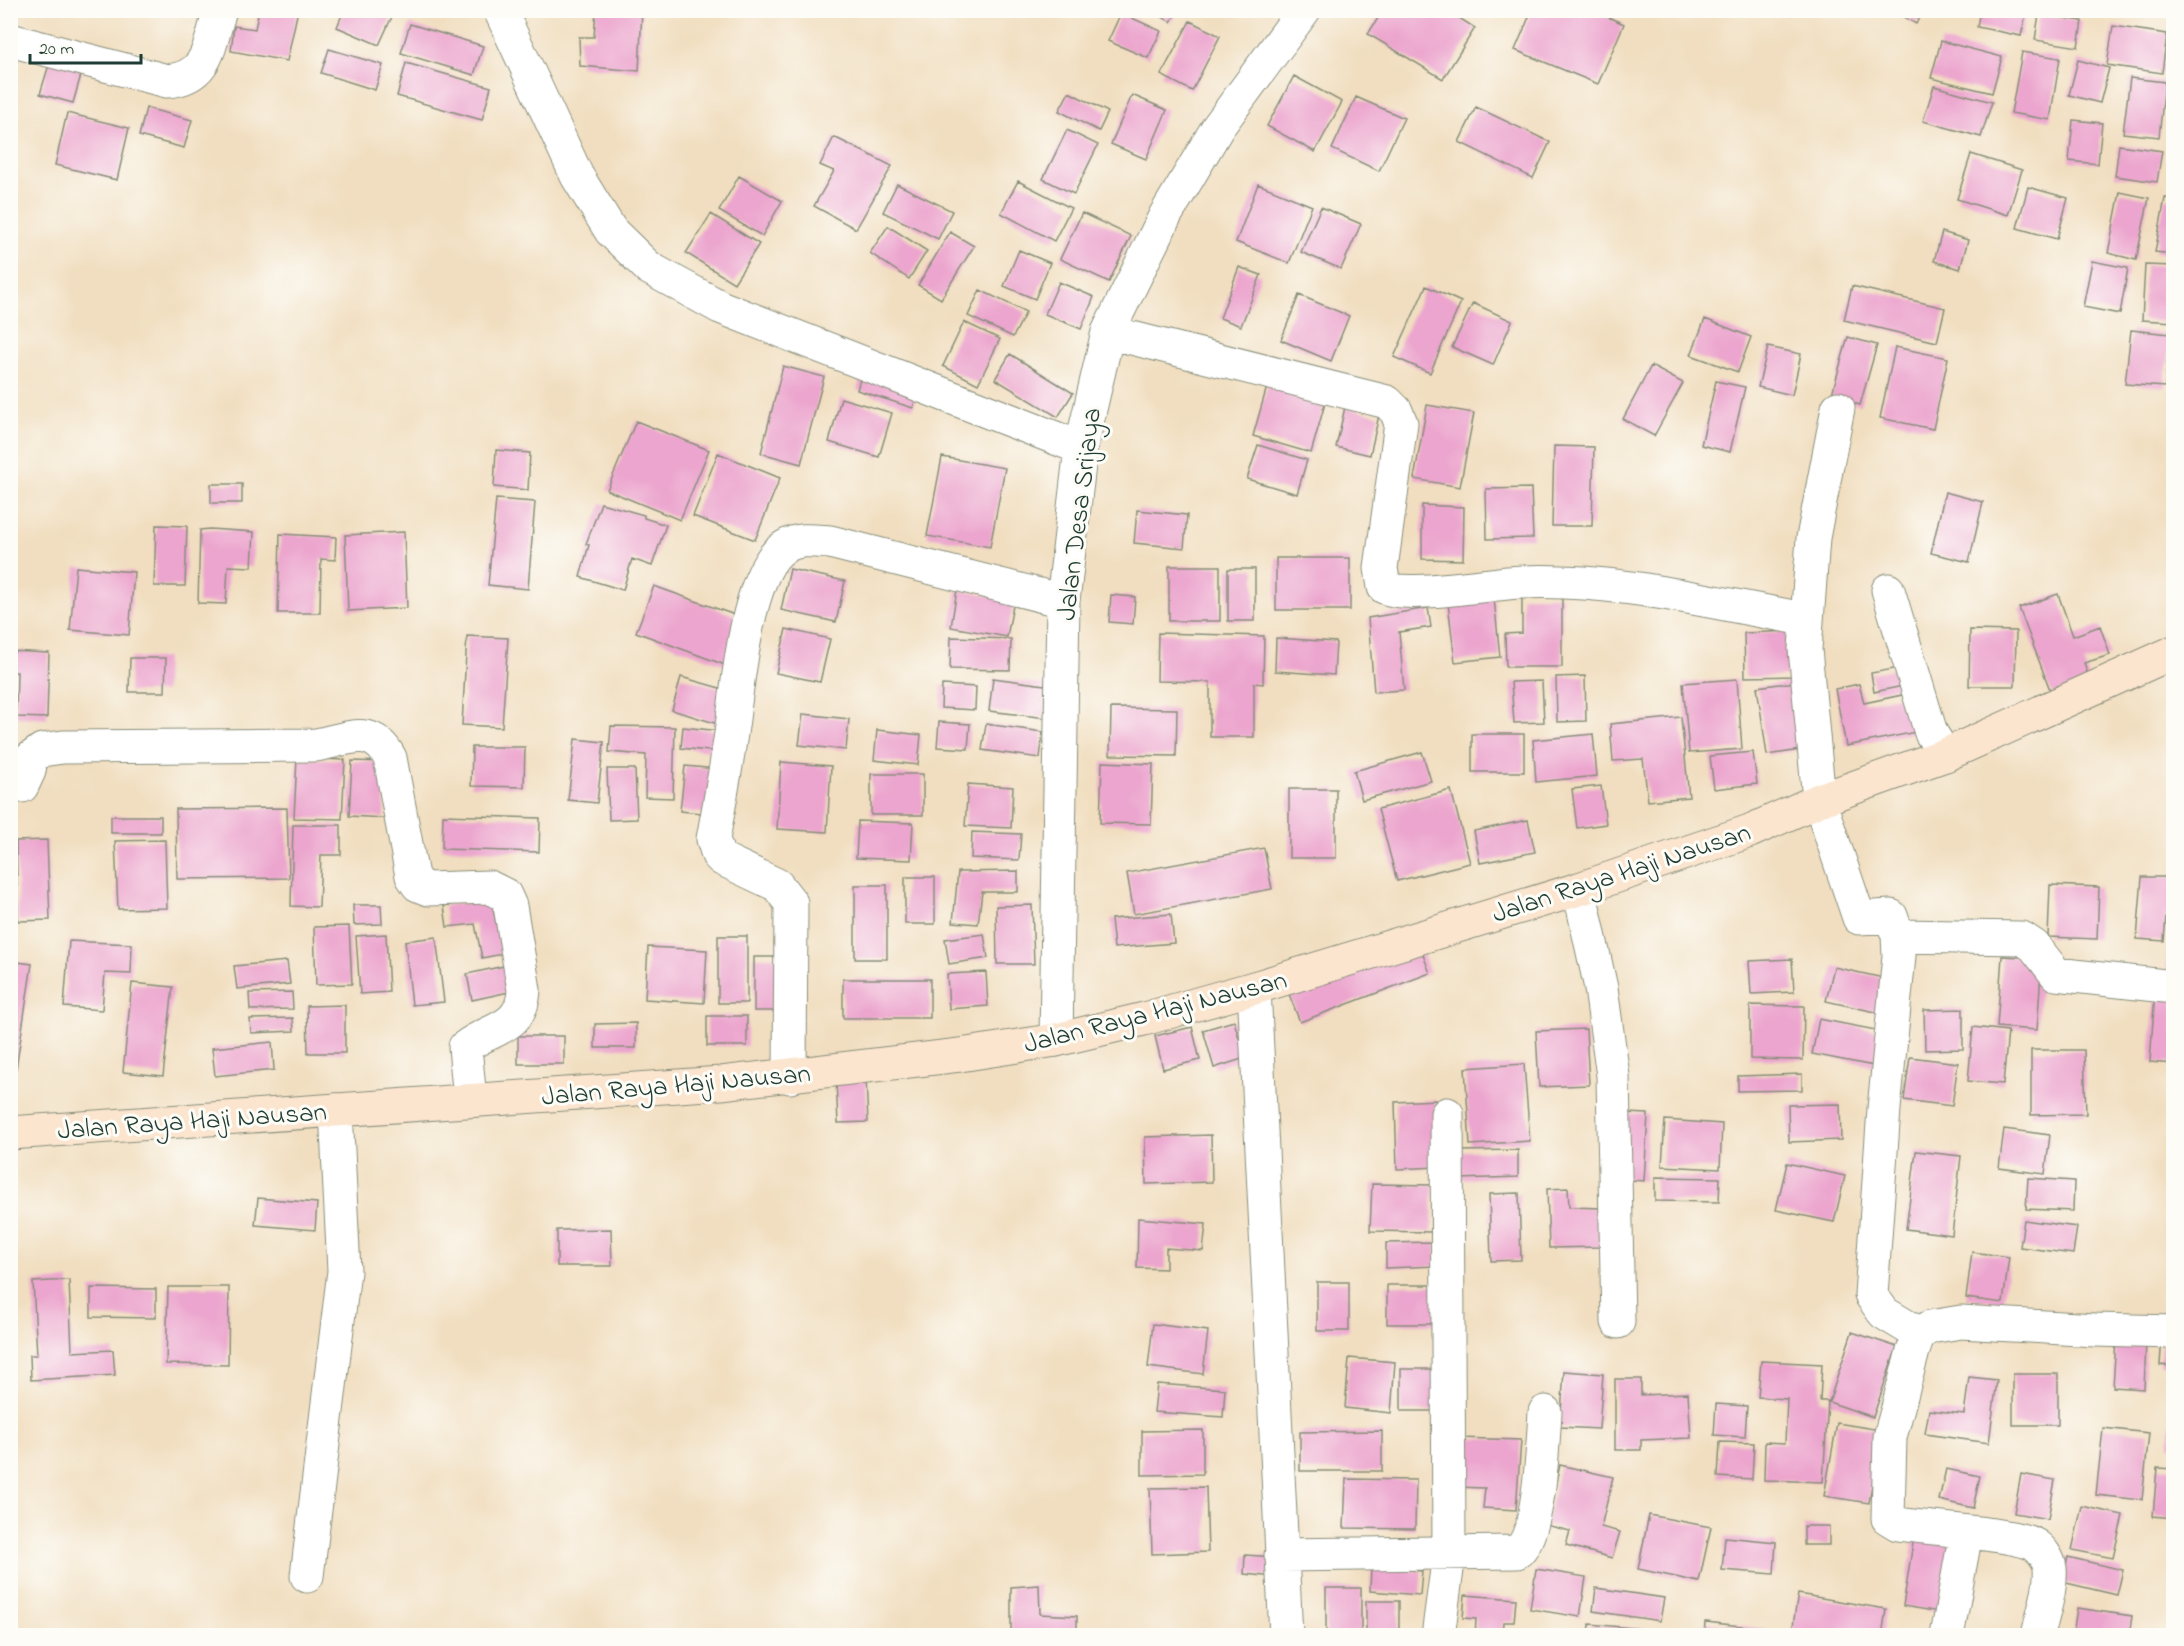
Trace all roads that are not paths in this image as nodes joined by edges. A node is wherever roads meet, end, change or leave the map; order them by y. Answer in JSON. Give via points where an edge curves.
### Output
{"nodes":[{"id":1,"x":220,"y":10,"type":"edge"},
{"id":2,"x":500,"y":10,"type":"edge"},
{"id":3,"x":1304,"y":10,"type":"edge"},
{"id":4,"x":10,"y":40,"type":"edge"},
{"id":5,"x":1108,"y":332,"type":"junction"},
{"id":6,"x":1838,"y":408,"type":"dead end"},
{"id":7,"x":1081,"y":448,"type":"junction"},
{"id":8,"x":1888,"y":590,"type":"dead end"},
{"id":9,"x":1063,"y":601,"type":"junction"},
{"id":10,"x":1806,"y":620,"type":"junction"},
{"id":11,"x":2174,"y":652,"type":"edge"},
{"id":12,"x":1945,"y":755,"type":"junction"},
{"id":13,"x":10,"y":786,"type":"edge"},
{"id":14,"x":1819,"y":800,"type":"junction"},
{"id":15,"x":1579,"y":889,"type":"junction"},
{"id":16,"x":1898,"y":936,"type":"junction"},
{"id":17,"x":2174,"y":987,"type":"edge"},
{"id":18,"x":1254,"y":988,"type":"junction"},
{"id":19,"x":1056,"y":1040,"type":"junction"},
{"id":20,"x":790,"y":1077,"type":"junction"},
{"id":21,"x":470,"y":1100,"type":"junction"},
{"id":22,"x":336,"y":1110,"type":"junction"},
{"id":23,"x":1448,"y":1114,"type":"dead end"},
{"id":24,"x":10,"y":1133,"type":"edge"},
{"id":25,"x":1618,"y":1322,"type":"dead end"},
{"id":26,"x":2174,"y":1332,"type":"edge"},
{"id":27,"x":1919,"y":1334,"type":"junction"},
{"id":28,"x":1545,"y":1412,"type":"dead end"},
{"id":29,"x":1966,"y":1533,"type":"junction"},
{"id":30,"x":1281,"y":1555,"type":"junction"},
{"id":31,"x":1449,"y":1555,"type":"junction"},
{"id":32,"x":307,"y":1576,"type":"dead end"},
{"id":33,"x":1286,"y":1635,"type":"edge"},
{"id":34,"x":1438,"y":1635,"type":"edge"},
{"id":35,"x":1947,"y":1635,"type":"edge"},
{"id":36,"x":2038,"y":1635,"type":"edge"}],
"edges":[{"from":1,"to":4,"type":"street","via":[[203,62],[195,73],[181,80],[167,81]]},
{"from":2,"to":7,"type":"street","via":[[577,176],[611,231],[649,268],[720,307]]},
{"from":3,"to":5,"type":"street","name":"Jalan Desa Srijaya","via":[[1218,127],[1165,216]]},
{"from":5,"to":7,"type":"street","name":"Jalan Desa Srijaya"},
{"from":5,"to":10,"type":"street","via":[[1392,405],[1401,423],[1381,568],[1384,587],[1408,591],[1519,582],[1606,584]]},
{"from":6,"to":10,"type":"street","via":[[1812,538]]},
{"from":7,"to":9,"type":"street","name":"Jalan Desa Srijaya"},
{"from":8,"to":12,"type":"street","via":[[1930,733]]},
{"from":9,"to":19,"type":"street","name":"Jalan Desa Srijaya"},
{"from":9,"to":20,"type":"street","via":[[830,542],[804,540],[784,547],[769,566],[749,614],[740,657],[713,838],[722,859],[777,885],[791,903]]},
{"from":10,"to":14,"type":"street","via":[[1809,711]]},
{"from":11,"to":12,"type":"street","name":"Jalan Raya Haji Nausan"},
{"from":12,"to":14,"type":"street","name":"Jalan Raya Haji Nausan"},
{"from":13,"to":21,"type":"street","via":[[22,786],[31,758],[42,750],[63,747],[316,745],[352,737],[368,737],[382,743],[390,758],[409,868],[418,885],[428,889],[489,887],[505,895],[510,906],[523,1002],[519,1014],[465,1047]]},
{"from":14,"to":15,"type":"street","name":"Jalan Raya Haji Nausan","via":[[1750,831]]},
{"from":14,"to":16,"type":"street","via":[[1859,918],[1891,916]]},
{"from":15,"to":18,"type":"street","name":"Jalan Raya Haji Nausan"},
{"from":15,"to":25,"type":"street","via":[[1601,988],[1613,1076]]},
{"from":16,"to":17,"type":"street","via":[[2022,938],[2034,946],[2056,974]]},
{"from":16,"to":27,"type":"street","via":[[1871,1295],[1884,1313]]},
{"from":18,"to":19,"type":"street","name":"Jalan Raya Haji Nausan"},
{"from":18,"to":30,"type":"street"},
{"from":19,"to":20,"type":"street","name":"Jalan Raya Haji Nausan"},
{"from":20,"to":21,"type":"street","name":"Jalan Raya Haji Nausan"},
{"from":21,"to":22,"type":"street","name":"Jalan Raya Haji Nausan"},
{"from":22,"to":24,"type":"street","name":"Jalan Raya Haji Nausan"},
{"from":22,"to":32,"type":"street","via":[[344,1271]]},
{"from":23,"to":31,"type":"street"},
{"from":26,"to":27,"type":"street","via":[[1961,1322],[1930,1327]]},
{"from":27,"to":29,"type":"street","via":[[1890,1437],[1888,1518],[1898,1524]]},
{"from":28,"to":31,"type":"street","via":[[1539,1488],[1522,1549]]},
{"from":29,"to":35,"type":"street"},
{"from":29,"to":36,"type":"street","via":[[2034,1545],[2045,1555],[2050,1566],[2049,1584]]},
{"from":30,"to":31,"type":"street"},
{"from":30,"to":33,"type":"street"},
{"from":31,"to":34,"type":"street"}]}
